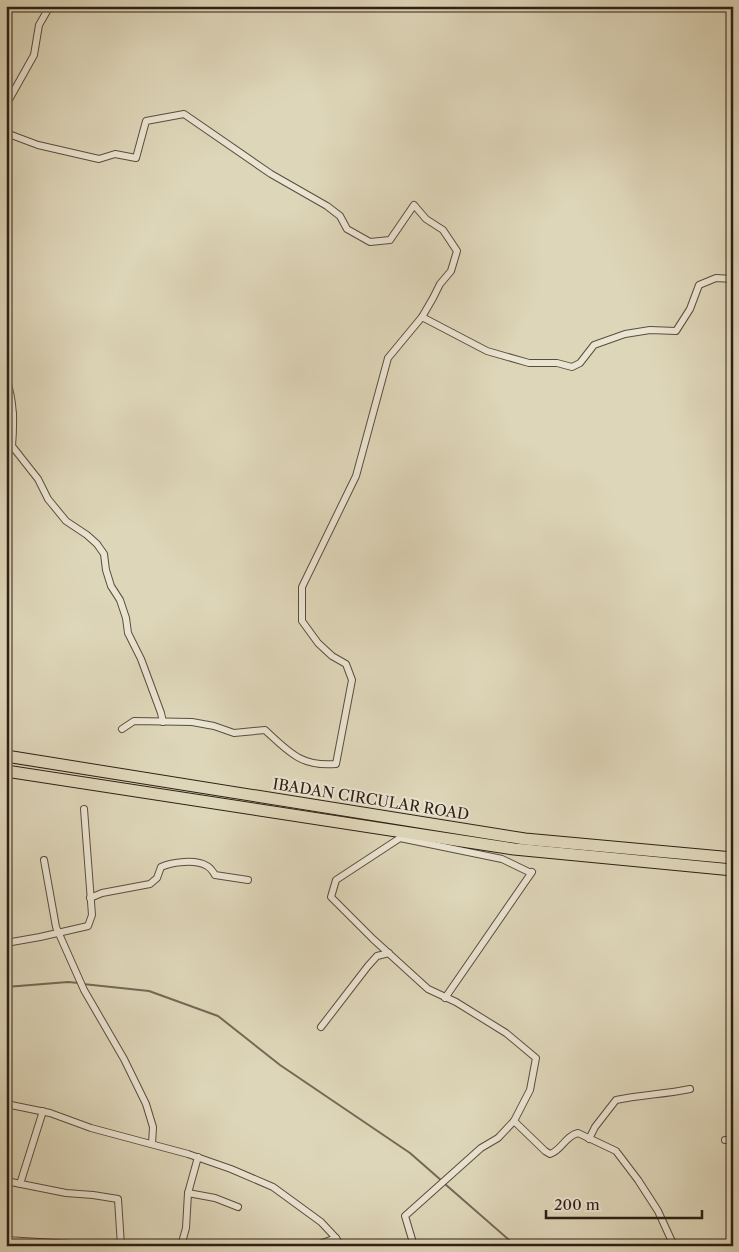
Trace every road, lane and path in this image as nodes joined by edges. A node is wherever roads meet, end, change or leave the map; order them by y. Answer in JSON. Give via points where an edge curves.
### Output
{"nodes":[{"id":1,"x":50,"y":6,"type":"edge"},
{"id":2,"x":6,"y":105,"type":"edge"},
{"id":3,"x":6,"y":133,"type":"edge"},
{"id":4,"x":733,"y":279,"type":"edge"},
{"id":5,"x":422,"y":317,"type":"junction"},
{"id":6,"x":6,"y":378,"type":"edge"},
{"id":7,"x":6,"y":411,"type":"edge"},
{"id":8,"x":14,"y":414,"type":"junction"},
{"id":9,"x":163,"y":722,"type":"junction"},
{"id":10,"x":122,"y":729,"type":"dead end"},
{"id":11,"x":6,"y":756,"type":"edge"},
{"id":12,"x":6,"y":770,"type":"edge"},
{"id":13,"x":84,"y":809,"type":"dead end"},
{"id":14,"x":733,"y":858,"type":"edge"},
{"id":15,"x":44,"y":860,"type":"dead end"},
{"id":16,"x":733,"y":870,"type":"edge"},
{"id":17,"x":248,"y":880,"type":"dead end"},
{"id":18,"x":90,"y":898,"type":"junction"},
{"id":19,"x":58,"y":932,"type":"junction"},
{"id":20,"x":6,"y":942,"type":"edge"},
{"id":21,"x":388,"y":953,"type":"junction"},
{"id":22,"x":445,"y":998,"type":"junction"},
{"id":23,"x":322,"y":1027,"type":"dead end"},
{"id":24,"x":690,"y":1089,"type":"dead end"},
{"id":25,"x":6,"y":1104,"type":"edge"},
{"id":26,"x":44,"y":1112,"type":"junction"},
{"id":27,"x":514,"y":1121,"type":"junction"},
{"id":28,"x":589,"y":1139,"type":"junction"},
{"id":29,"x":725,"y":1140,"type":"dead end"},
{"id":30,"x":733,"y":1140,"type":"edge"},
{"id":31,"x":152,"y":1144,"type":"junction"},
{"id":32,"x":198,"y":1157,"type":"junction"},
{"id":33,"x":6,"y":1181,"type":"edge"},
{"id":34,"x":20,"y":1184,"type":"junction"},
{"id":35,"x":188,"y":1193,"type":"junction"},
{"id":36,"x":238,"y":1207,"type":"dead end"},
{"id":37,"x":336,"y":1238,"type":"junction"},
{"id":38,"x":6,"y":1240,"type":"edge"},
{"id":39,"x":106,"y":1246,"type":"edge"},
{"id":40,"x":120,"y":1246,"type":"edge"},
{"id":41,"x":182,"y":1246,"type":"edge"},
{"id":42,"x":314,"y":1246,"type":"edge"},
{"id":43,"x":341,"y":1246,"type":"edge"},
{"id":44,"x":414,"y":1246,"type":"edge"},
{"id":45,"x":674,"y":1246,"type":"edge"}],
"edges":[{"from":1,"to":2,"type":"street","via":[[39,25],[34,55]]},
{"from":3,"to":5,"type":"street","via":[[38,145],[99,159],[115,154],[136,158],[146,121],[184,114],[271,174],[327,206],[340,216],[347,229],[370,242],[390,240],[414,205],[426,219],[443,230],[457,251],[451,271]]},
{"from":4,"to":5,"type":"street","via":[[716,278],[698,285],[690,308],[676,331],[650,330],[625,334],[594,345],[580,363],[572,367],[557,363],[529,363],[487,351]]},
{"from":5,"to":9,"type":"street","via":[[388,358],[356,476],[302,587],[302,620],[318,643],[346,664],[352,680],[336,764],[320,765],[306,761],[289,752],[265,730],[234,733],[192,722]]},
{"from":6,"to":8,"type":"street"},
{"from":7,"to":8,"type":"street"},
{"from":8,"to":9,"type":"street","via":[[12,446],[66,521],[97,544],[104,554],[111,586],[120,600],[128,633],[141,659]]},
{"from":9,"to":10,"type":"street","via":[[134,721]]},
{"from":11,"to":14,"type":"highway","name":"IBADAN CIRCULAR ROAD","via":[[525,839]]},
{"from":12,"to":16,"type":"highway","name":"IBADAN CIRCULAR ROAD","via":[[514,849]]},
{"from":13,"to":18,"type":"street"},
{"from":15,"to":19,"type":"street"},
{"from":17,"to":18,"type":"street","via":[[215,875],[208,866],[200,863],[170,862],[161,867],[157,878],[150,884]]},
{"from":18,"to":19,"type":"street","via":[[92,915],[88,926]]},
{"from":19,"to":20,"type":"street"},
{"from":19,"to":31,"type":"street","via":[[84,990],[146,1104],[153,1127]]},
{"from":21,"to":22,"type":"street","via":[[428,989]]},
{"from":21,"to":22,"type":"street","via":[[331,897],[336,880],[400,838],[502,859],[531,873]]},
{"from":21,"to":23,"type":"street","via":[[378,956],[368,966]]},
{"from":22,"to":27,"type":"street","via":[[506,1033],[536,1058],[530,1090]]},
{"from":24,"to":28,"type":"street","via":[[616,1100]]},
{"from":25,"to":26,"type":"street"},
{"from":26,"to":31,"type":"street"},
{"from":26,"to":34,"type":"street"},
{"from":27,"to":28,"type":"street","via":[[550,1154],[573,1134]]},
{"from":27,"to":44,"type":"street","via":[[405,1216]]},
{"from":28,"to":45,"type":"street","via":[[616,1151],[658,1211]]},
{"from":29,"to":30,"type":"street"},
{"from":31,"to":32,"type":"street"},
{"from":32,"to":35,"type":"street"},
{"from":32,"to":37,"type":"street","via":[[273,1187],[321,1222]]},
{"from":33,"to":34,"type":"street"},
{"from":34,"to":40,"type":"street","via":[[118,1199]]},
{"from":35,"to":36,"type":"street"},
{"from":35,"to":41,"type":"street"},
{"from":37,"to":42,"type":"street"},
{"from":37,"to":43,"type":"street"},
{"from":38,"to":39,"type":"street"}]}
